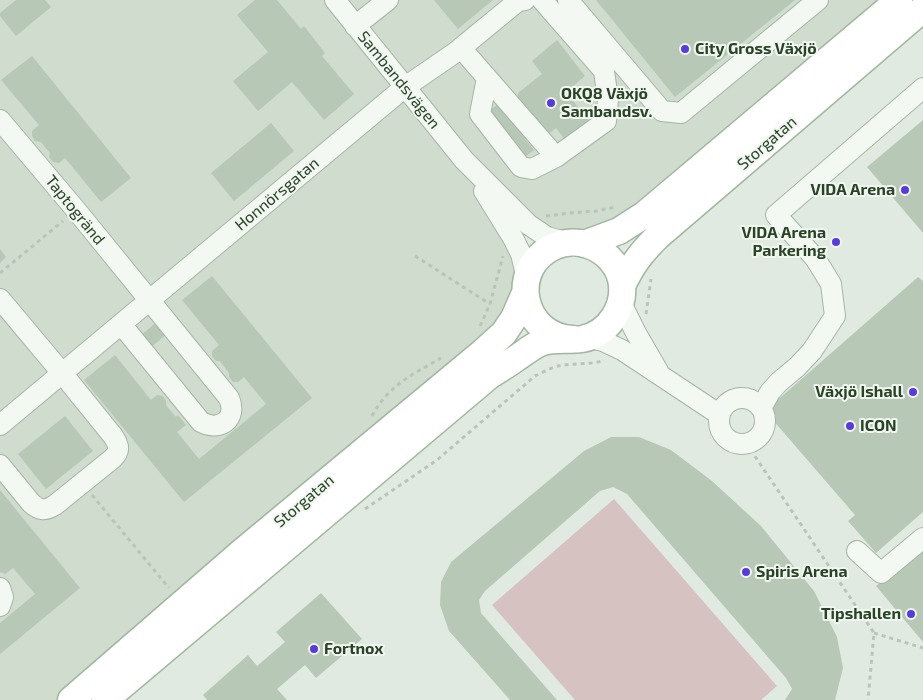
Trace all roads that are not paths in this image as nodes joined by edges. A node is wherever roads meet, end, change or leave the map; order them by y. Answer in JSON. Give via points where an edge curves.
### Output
{"nodes":[{"id":1,"x":334,"y":0,"type":"edge"},
{"id":2,"x":388,"y":0,"type":"edge"},
{"id":3,"x":521,"y":0,"type":"edge"},
{"id":4,"x":542,"y":0,"type":"edge"},
{"id":5,"x":568,"y":0,"type":"edge"},
{"id":6,"x":818,"y":0,"type":"edge"},
{"id":7,"x":899,"y":0,"type":"edge"},
{"id":8,"x":923,"y":9,"type":"edge"},
{"id":9,"x":355,"y":26,"type":"junction"},
{"id":10,"x":461,"y":48,"type":"junction"},
{"id":11,"x":487,"y":78,"type":"junction"},
{"id":12,"x":405,"y":87,"type":"junction"},
{"id":13,"x":923,"y":88,"type":"edge"},
{"id":14,"x":0,"y":120,"type":"edge"},
{"id":15,"x":556,"y":157,"type":"junction"},
{"id":16,"x":464,"y":160,"type":"junction"},
{"id":17,"x":576,"y":243,"type":"junction"},
{"id":18,"x":526,"y":286,"type":"junction"},
{"id":19,"x":621,"y":295,"type":"junction"},
{"id":20,"x":0,"y":299,"type":"edge"},
{"id":21,"x":149,"y":301,"type":"junction"},
{"id":22,"x":121,"y":324,"type":"junction"},
{"id":23,"x":580,"y":338,"type":"junction"},
{"id":24,"x":62,"y":373,"type":"junction"},
{"id":25,"x":660,"y":375,"type":"junction"},
{"id":26,"x":761,"y":408,"type":"junction"},
{"id":27,"x":720,"y":415,"type":"junction"},
{"id":28,"x":0,"y":425,"type":"edge"},
{"id":29,"x":0,"y":464,"type":"edge"},
{"id":30,"x":923,"y":538,"type":"edge"},
{"id":31,"x":857,"y":551,"type":"dead end"},
{"id":32,"x":0,"y":588,"type":"edge"},
{"id":33,"x":0,"y":606,"type":"edge"},
{"id":34,"x":71,"y":700,"type":"edge"},
{"id":35,"x":105,"y":700,"type":"edge"}],
"edges":[{"from":1,"to":9,"type":"street","name":"Sambandsvägen"},
{"from":2,"to":9,"type":"street"},
{"from":3,"to":10,"type":"street","name":"Honnörsgatan"},
{"from":4,"to":15,"type":"street","via":[[604,71],[608,100],[606,121]]},
{"from":5,"to":6,"type":"street","via":[[662,110],[682,113]]},
{"from":7,"to":17,"type":"main road","name":"Storgatan","via":[[644,215],[620,231]]},
{"from":8,"to":19,"type":"main road","name":"Storgatan","via":[[656,237],[630,268]]},
{"from":9,"to":12,"type":"street","name":"Sambandsvägen"},
{"from":10,"to":11,"type":"street"},
{"from":10,"to":12,"type":"street","name":"Honnörsgatan"},
{"from":11,"to":15,"type":"street"},
{"from":11,"to":15,"type":"street","via":[[480,114],[521,167],[532,169]]},
{"from":12,"to":16,"type":"street","name":"Sambandsvägen"},
{"from":12,"to":21,"type":"street","name":"Honnörsgatan"},
{"from":13,"to":26,"type":"street","via":[[776,215],[815,258],[831,284],[835,316],[812,351],[778,382]]},
{"from":14,"to":21,"type":"street","name":"Taptogränd"},
{"from":16,"to":17,"type":"street","name":"Sambandsvägen","via":[[529,225],[547,237]]},
{"from":16,"to":18,"type":"street","name":"Sambandsvägen","via":[[521,254]]},
{"from":17,"to":18,"type":"main road","name":"Storgatan","via":[[557,246],[542,254],[533,264]]},
{"from":17,"to":19,"type":"main road","via":[[596,248],[610,259],[618,272]]},
{"from":18,"to":23,"type":"main road","via":[[530,312],[540,326],[555,336]]},
{"from":18,"to":34,"type":"main road","name":"Storgatan","via":[[514,318],[504,333]]},
{"from":19,"to":23,"type":"main road","name":"Storgatan","via":[[616,315],[608,325],[600,332]]},
{"from":19,"to":25,"type":"street","via":[[632,326]]},
{"from":20,"to":24,"type":"street"},
{"from":21,"to":22,"type":"street","name":"Honnörsgatan"},
{"from":21,"to":22,"type":"street","via":[[229,398],[232,409],[226,421],[214,426],[201,422]]},
{"from":22,"to":24,"type":"street","name":"Honnörsgatan"},
{"from":23,"to":25,"type":"street","via":[[603,341]]},
{"from":23,"to":35,"type":"main road","name":"Storgatan","via":[[542,342],[490,376]]},
{"from":24,"to":28,"type":"street","name":"Honnörsgatan"},
{"from":24,"to":29,"type":"street","via":[[118,442],[116,454],[56,505],[43,510],[31,503]]},
{"from":25,"to":27,"type":"street"},
{"from":26,"to":27,"type":"street","via":[[749,399],[735,399],[723,408]]},
{"from":26,"to":27,"type":"street","via":[[765,422],[763,431],[754,441],[746,443],[738,444],[725,436],[719,422]]},
{"from":30,"to":31,"type":"street","via":[[881,573]]},
{"from":32,"to":33,"type":"street","via":[[3,597]]}]}
